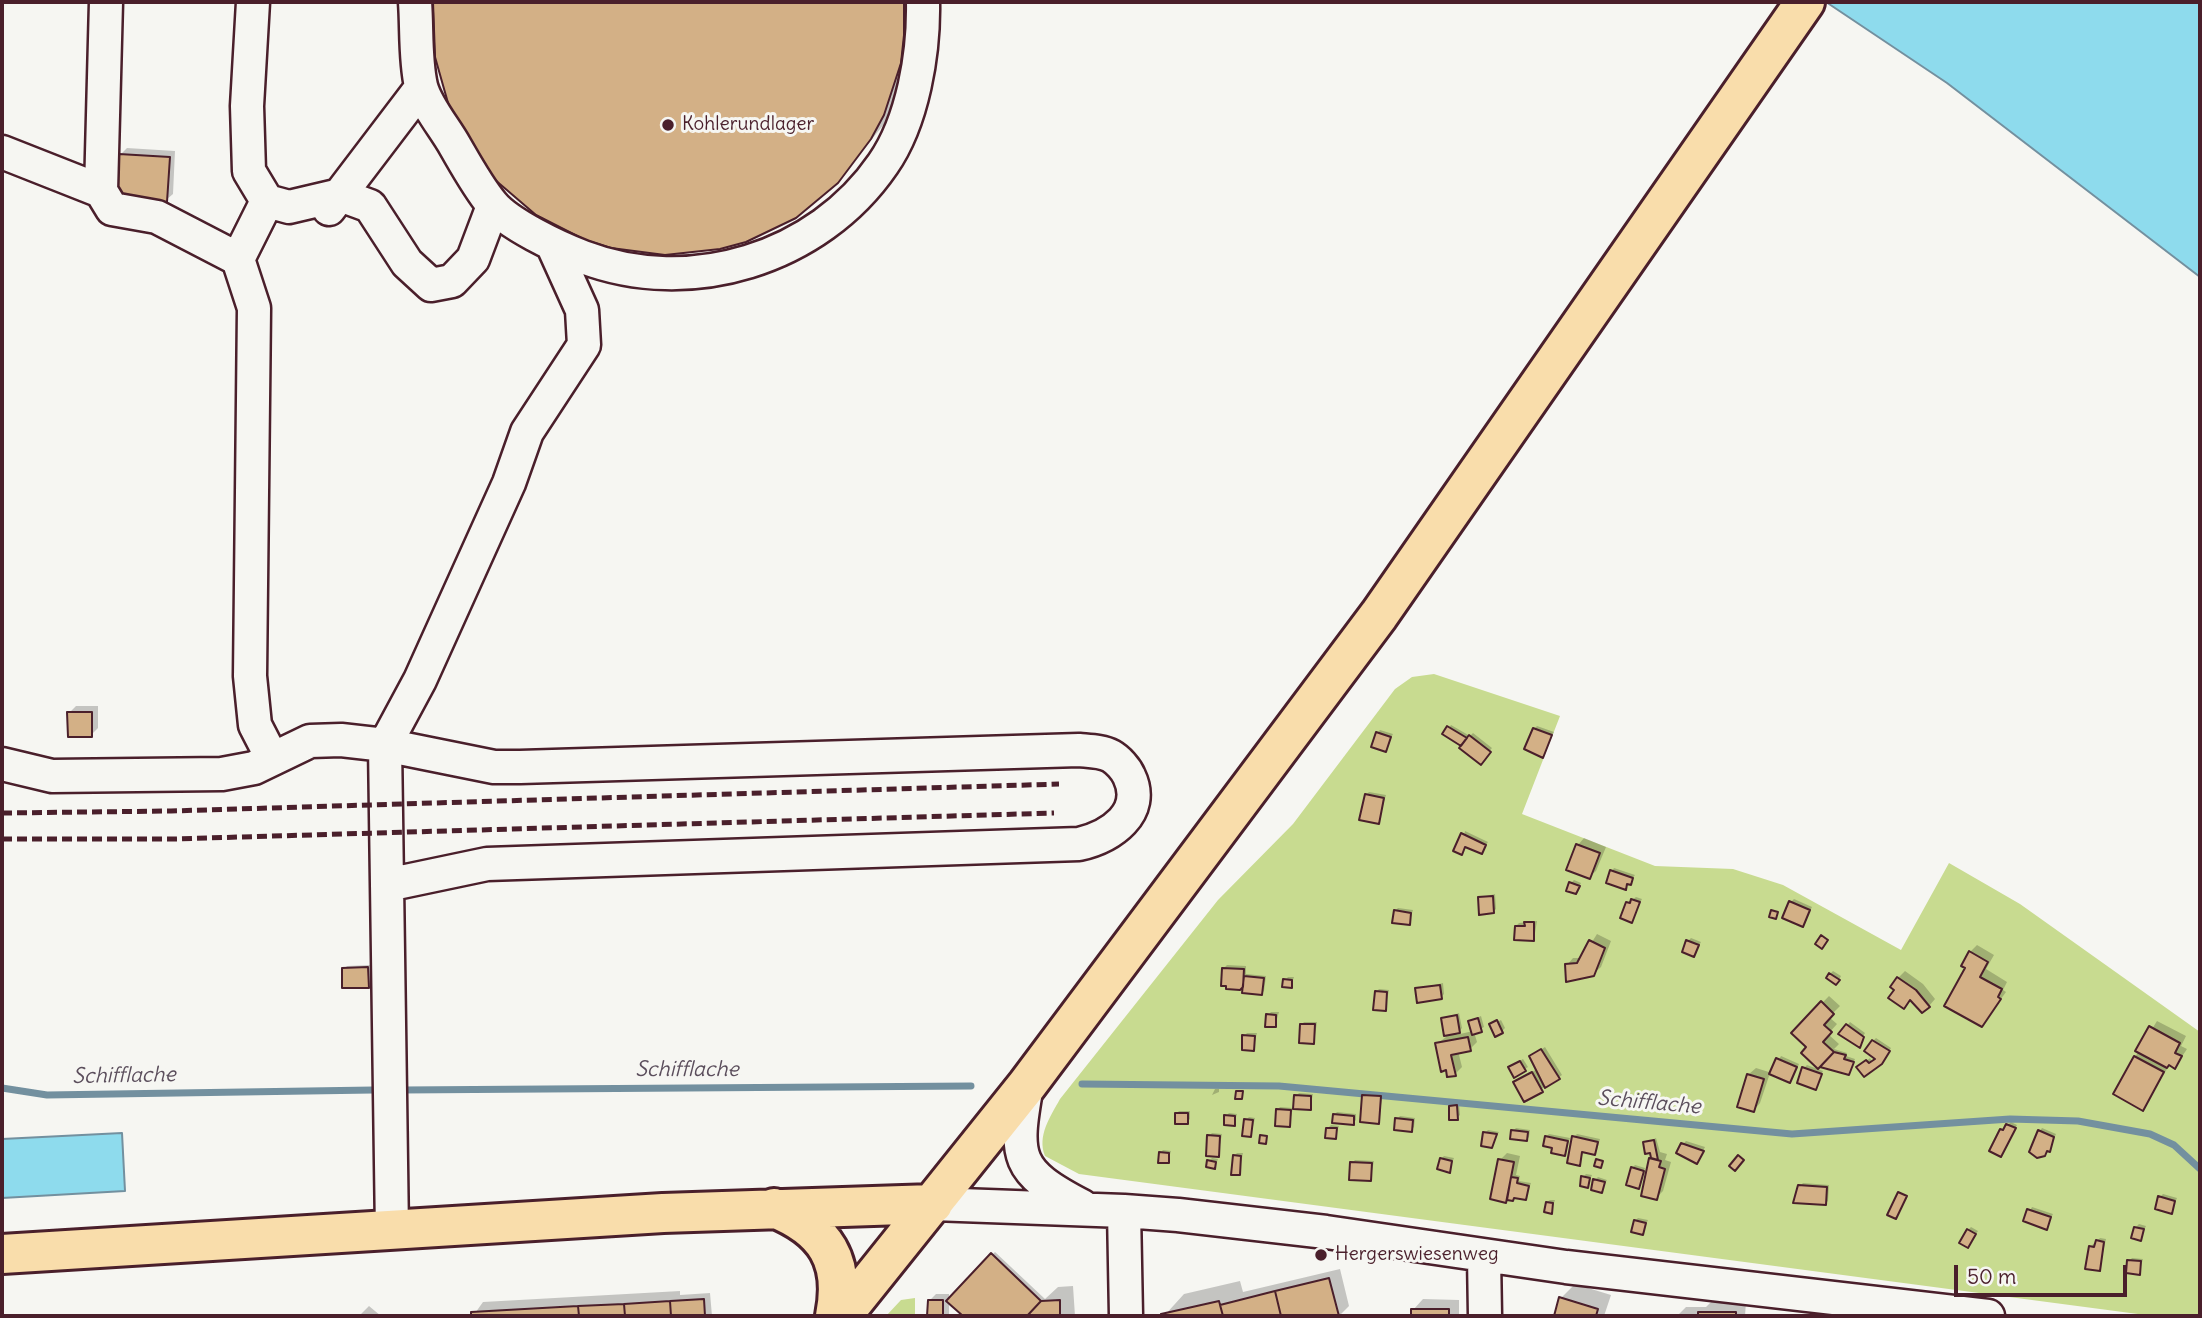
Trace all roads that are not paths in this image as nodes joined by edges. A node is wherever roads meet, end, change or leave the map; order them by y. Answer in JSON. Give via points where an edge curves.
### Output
{"nodes":[{"id":1,"x":106,"y":2,"type":"edge"},
{"id":2,"x":253,"y":2,"type":"edge"},
{"id":3,"x":415,"y":2,"type":"edge"},
{"id":4,"x":923,"y":2,"type":"edge"},
{"id":5,"x":1805,"y":2,"type":"edge"},
{"id":6,"x":421,"y":88,"type":"junction"},
{"id":7,"x":4,"y":159,"type":"edge"},
{"id":8,"x":101,"y":191,"type":"junction"},
{"id":9,"x":267,"y":201,"type":"junction"},
{"id":10,"x":332,"y":205,"type":"junction"},
{"id":11,"x":493,"y":206,"type":"junction"},
{"id":12,"x":552,"y":246,"type":"junction"},
{"id":13,"x":238,"y":259,"type":"junction"},
{"id":14,"x":385,"y":745,"type":"junction"},
{"id":15,"x":272,"y":758,"type":"junction"},
{"id":16,"x":2,"y":764,"type":"edge"},
{"id":17,"x":387,"y":885,"type":"junction"},
{"id":18,"x":1027,"y":1085,"type":"junction"},
{"id":19,"x":933,"y":1205,"type":"junction"},
{"id":20,"x":774,"y":1208,"type":"junction"},
{"id":21,"x":1089,"y":1210,"type":"junction"},
{"id":22,"x":1124,"y":1211,"type":"junction"},
{"id":23,"x":392,"y":1232,"type":"junction"},
{"id":24,"x":2,"y":1255,"type":"edge"},
{"id":25,"x":1484,"y":1256,"type":"junction"},
{"id":26,"x":1771,"y":1303,"type":"edge"},
{"id":27,"x":835,"y":1316,"type":"edge"},
{"id":28,"x":842,"y":1316,"type":"edge"},
{"id":29,"x":1126,"y":1316,"type":"edge"},
{"id":30,"x":1485,"y":1316,"type":"edge"},
{"id":31,"x":1988,"y":1316,"type":"edge"}],
"edges":[{"from":1,"to":8,"type":"street"},
{"from":2,"to":9,"type":"street","via":[[247,106],[249,171]]},
{"from":3,"to":6,"type":"street"},
{"from":4,"to":12,"type":"street","via":[[924,40],[910,104],[884,163],[838,216],[788,248],[733,267],[673,274],[608,267]]},
{"from":5,"to":18,"type":"main road","via":[[1379,615]]},
{"from":6,"to":10,"type":"street"},
{"from":6,"to":11,"type":"street"},
{"from":7,"to":8,"type":"street"},
{"from":8,"to":13,"type":"street","via":[[113,209],[157,217]]},
{"from":9,"to":10,"type":"street","via":[[289,207]]},
{"from":9,"to":13,"type":"street"},
{"from":10,"to":11,"type":"street","via":[[370,206],[407,263],[431,285],[452,281],[473,259]]},
{"from":11,"to":12,"type":"street"},
{"from":12,"to":14,"type":"street","via":[[582,310],[584,345],[527,432],[426,667]]},
{"from":13,"to":15,"type":"street","via":[[254,308],[250,676],[255,725]]},
{"from":14,"to":15,"type":"street","via":[[310,741]]},
{"from":14,"to":17,"type":"street"},
{"from":14,"to":17,"type":"street","via":[[494,767],[1079,750],[1113,757],[1127,771],[1134,801],[1117,828],[1099,840],[1079,844],[487,864]]},
{"from":15,"to":16,"type":"street","via":[[254,768],[222,774],[52,776]]},
{"from":17,"to":23,"type":"street"},
{"from":18,"to":19,"type":"main road"},
{"from":18,"to":21,"type":"street","via":[[1020,1132],[1025,1165],[1045,1185]]},
{"from":19,"to":20,"type":"main road"},
{"from":19,"to":21,"type":"street"},
{"from":19,"to":28,"type":"main road"},
{"from":20,"to":23,"type":"main road"},
{"from":20,"to":27,"type":"main road","via":[[807,1225],[825,1242],[838,1274]]},
{"from":21,"to":22,"type":"street"},
{"from":22,"to":25,"type":"street","via":[[1326,1232]]},
{"from":22,"to":29,"type":"street"},
{"from":23,"to":24,"type":"main road"},
{"from":25,"to":26,"type":"street"},
{"from":25,"to":30,"type":"street"},
{"from":26,"to":31,"type":"street"}]}
